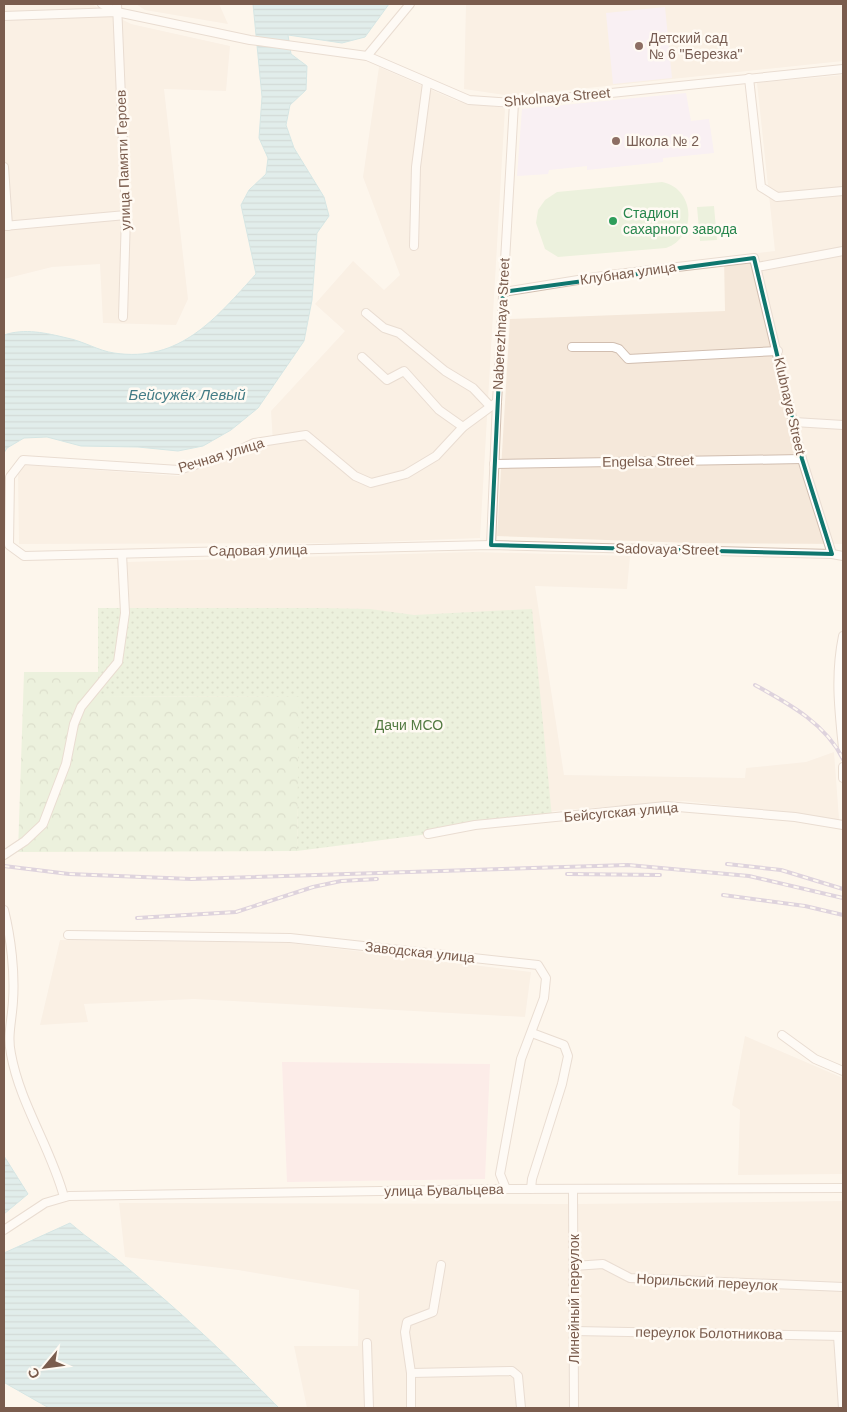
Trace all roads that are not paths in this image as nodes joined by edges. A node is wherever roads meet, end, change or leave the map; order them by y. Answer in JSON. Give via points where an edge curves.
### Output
{"nodes":[{"id":1,"x":102,"y":4,"type":"edge"},
{"id":2,"x":410,"y":4,"type":"edge"},
{"id":3,"x":117,"y":8,"type":"edge"},
{"id":4,"x":4,"y":16,"type":"edge"},
{"id":5,"x":367,"y":56,"type":"junction"},
{"id":6,"x":843,"y":69,"type":"edge"},
{"id":7,"x":749,"y":78,"type":"junction"},
{"id":8,"x":427,"y":82,"type":"junction"},
{"id":9,"x":514,"y":103,"type":"junction"},
{"id":10,"x":4,"y":167,"type":"edge"},
{"id":11,"x":843,"y":191,"type":"edge"},
{"id":12,"x":126,"y":215,"type":"junction"},
{"id":13,"x":6,"y":226,"type":"edge"},
{"id":14,"x":414,"y":246,"type":"dead end"},
{"id":15,"x":843,"y":251,"type":"edge"},
{"id":16,"x":756,"y":267,"type":"junction"},
{"id":17,"x":503,"y":292,"type":"junction"},
{"id":18,"x":366,"y":312,"type":"dead end"},
{"id":19,"x":123,"y":317,"type":"dead end"},
{"id":20,"x":572,"y":347,"type":"dead end"},
{"id":21,"x":778,"y":351,"type":"junction"},
{"id":22,"x":362,"y":357,"type":"dead end"},
{"id":23,"x":493,"y":404,"type":"junction"},
{"id":24,"x":794,"y":422,"type":"junction"},
{"id":25,"x":843,"y":425,"type":"edge"},
{"id":26,"x":463,"y":427,"type":"junction"},
{"id":27,"x":802,"y":459,"type":"junction"},
{"id":28,"x":494,"y":464,"type":"junction"},
{"id":29,"x":491,"y":545,"type":"junction"},
{"id":30,"x":122,"y":554,"type":"junction"},
{"id":31,"x":832,"y":554,"type":"junction"},
{"id":32,"x":24,"y":556,"type":"joint"},
{"id":33,"x":843,"y":556,"type":"edge"},
{"id":34,"x":843,"y":636,"type":"edge"},
{"id":35,"x":843,"y":748,"type":"edge"},
{"id":36,"x":843,"y":767,"type":"edge"},
{"id":37,"x":843,"y":778,"type":"edge"},
{"id":38,"x":843,"y":825,"type":"edge"},
{"id":39,"x":428,"y":834,"type":"dead end"},
{"id":40,"x":4,"y":855,"type":"edge"},
{"id":41,"x":4,"y":914,"type":"edge"},
{"id":42,"x":68,"y":934,"type":"dead end"},
{"id":43,"x":532,"y":1032,"type":"junction"},
{"id":44,"x":782,"y":1035,"type":"dead end"},
{"id":45,"x":843,"y":1071,"type":"edge"},
{"id":46,"x":843,"y":1188,"type":"edge"},
{"id":47,"x":506,"y":1189,"type":"junction"},
{"id":48,"x":531,"y":1189,"type":"junction"},
{"id":49,"x":573,"y":1189,"type":"junction"},
{"id":50,"x":64,"y":1197,"type":"junction"},
{"id":51,"x":4,"y":1230,"type":"edge"},
{"id":52,"x":441,"y":1264,"type":"dead end"},
{"id":53,"x":574,"y":1266,"type":"junction"},
{"id":54,"x":843,"y":1287,"type":"edge"},
{"id":55,"x":574,"y":1331,"type":"junction"},
{"id":56,"x":841,"y":1336,"type":"edge"},
{"id":57,"x":367,"y":1343,"type":"dead end"},
{"id":58,"x":411,"y":1373,"type":"junction"},
{"id":59,"x":369,"y":1408,"type":"edge"},
{"id":60,"x":411,"y":1408,"type":"edge"},
{"id":61,"x":521,"y":1408,"type":"edge"},
{"id":62,"x":574,"y":1408,"type":"edge"},
{"id":63,"x":843,"y":1408,"type":"edge"}],
"edges":[{"from":1,"to":3,"type":"street"},
{"from":2,"to":5,"type":"street"},
{"from":3,"to":4,"type":"street"},
{"from":3,"to":5,"type":"street","name":"Shkolnaya Street","via":[[250,40]]},
{"from":3,"to":12,"type":"street","name":"улица Памяти Героев"},
{"from":5,"to":8,"type":"street","name":"Shkolnaya Street"},
{"from":6,"to":7,"type":"street","name":"Shkolnaya Street"},
{"from":7,"to":9,"type":"street","name":"Shkolnaya Street"},
{"from":7,"to":11,"type":"street","via":[[761,186],[777,197]]},
{"from":8,"to":9,"type":"street","name":"Shkolnaya Street","via":[[469,100]]},
{"from":8,"to":14,"type":"street","via":[[416,167]]},
{"from":9,"to":17,"type":"street","name":"Naberezhnaya Street"},
{"from":10,"to":13,"type":"street"},
{"from":12,"to":13,"type":"street"},
{"from":12,"to":19,"type":"street","name":"улица Памяти Героев"},
{"from":15,"to":16,"type":"street"},
{"from":16,"to":17,"type":"street","name":"Клубная улица","via":[[754,258],[609,275]]},
{"from":16,"to":21,"type":"street","name":"Klubnaya Street"},
{"from":17,"to":23,"type":"street","name":"Naberezhnaya Street"},
{"from":18,"to":23,"type":"street"},
{"from":20,"to":21,"type":"street","via":[[619,349],[628,359]]},
{"from":21,"to":24,"type":"street","name":"Klubnaya Street"},
{"from":22,"to":26,"type":"street","via":[[387,380],[404,371],[439,410]]},
{"from":23,"to":26,"type":"street","name":"Речная улица"},
{"from":23,"to":28,"type":"street","name":"Naberezhnaya Street"},
{"from":24,"to":25,"type":"street"},
{"from":24,"to":27,"type":"street","name":"Klubnaya Street"},
{"from":26,"to":32,"type":"street","name":"Речная улица","via":[[436,456],[406,474],[371,483],[355,476],[306,435],[254,443],[179,470],[23,460],[10,477],[9,545]]},
{"from":27,"to":28,"type":"street","name":"Engelsa Street"},
{"from":27,"to":31,"type":"street","name":"Klubnaya Street"},
{"from":28,"to":29,"type":"street","name":"Naberezhnaya Street"},
{"from":29,"to":30,"type":"street","name":"Садовая улица"},
{"from":29,"to":31,"type":"street","name":"Sadovaya Street"},
{"from":30,"to":32,"type":"street","name":"Садовая улица"},
{"from":30,"to":40,"type":"street","via":[[125,612],[118,662],[81,707],[66,764],[43,824]]},
{"from":31,"to":33,"type":"street","name":"Sadovaya Street"},
{"from":34,"to":35,"type":"street","via":[[838,663]]},
{"from":36,"to":37,"type":"street"},
{"from":38,"to":39,"type":"street","name":"Бейсугская улица","via":[[795,817],[666,806],[475,825]]},
{"from":41,"to":50,"type":"street","via":[[13,981],[8,1038],[11,1056],[27,1104],[57,1171]]},
{"from":42,"to":43,"type":"street","name":"Заводская улица","via":[[290,938],[538,964],[546,978],[544,998]]},
{"from":43,"to":47,"type":"street","name":"Заводская улица","via":[[521,1059],[500,1174]]},
{"from":43,"to":48,"type":"street","via":[[564,1045],[568,1056]]},
{"from":44,"to":45,"type":"street","via":[[816,1059]]},
{"from":46,"to":49,"type":"street","name":"улица Бувальцева"},
{"from":47,"to":48,"type":"street","name":"улица Бувальцева"},
{"from":47,"to":50,"type":"street","name":"улица Бувальцева"},
{"from":48,"to":49,"type":"street","name":"улица Бувальцева"},
{"from":49,"to":53,"type":"street","name":"Линейный переулок"},
{"from":50,"to":51,"type":"street","name":"улица Бувальцева","via":[[45,1203]]},
{"from":52,"to":58,"type":"street","via":[[433,1312],[407,1322],[405,1332]]},
{"from":53,"to":54,"type":"street","name":"Норильский переулок","via":[[602,1264],[630,1278]]},
{"from":53,"to":55,"type":"street","name":"Линейный переулок"},
{"from":55,"to":56,"type":"street","name":"переулок Болотникова"},
{"from":55,"to":62,"type":"street","name":"Линейный переулок"},
{"from":56,"to":63,"type":"street"},
{"from":57,"to":59,"type":"street"},
{"from":58,"to":60,"type":"street"},
{"from":58,"to":61,"type":"street","via":[[512,1370],[518,1376]]}]}
